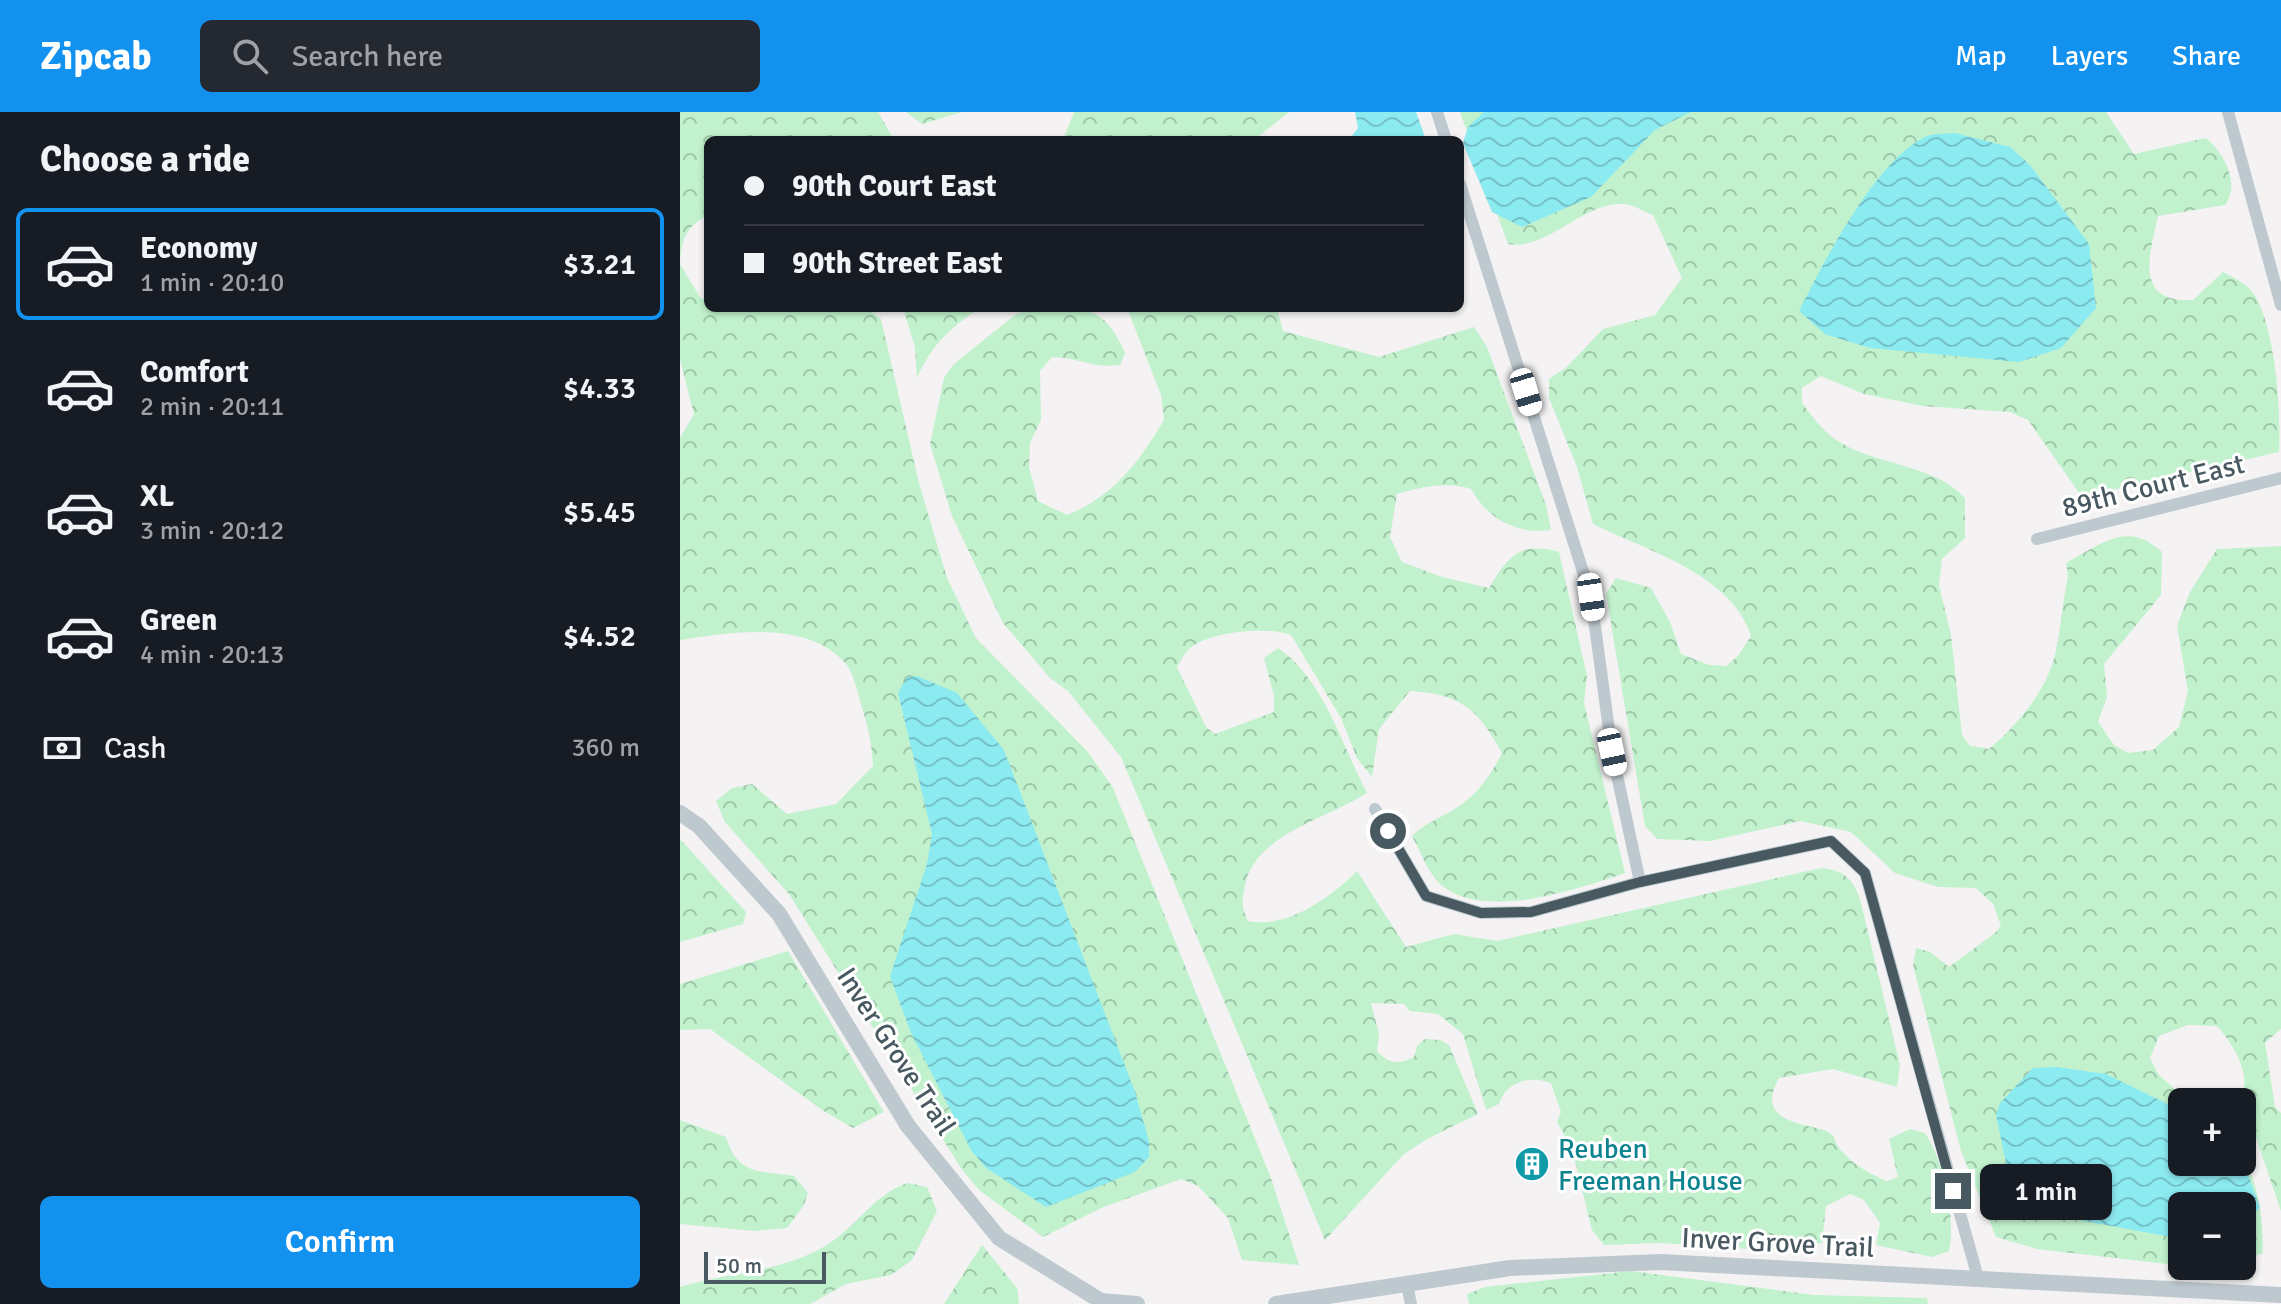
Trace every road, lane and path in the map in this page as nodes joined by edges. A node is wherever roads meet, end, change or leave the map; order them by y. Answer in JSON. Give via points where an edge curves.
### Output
{"nodes":[{"id":1,"x":1437,"y":112,"type":"edge"},
{"id":2,"x":2228,"y":112,"type":"edge"},
{"id":3,"x":1445,"y":136,"type":"edge"},
{"id":4,"x":1464,"y":197,"type":"edge"},
{"id":5,"x":2281,"y":305,"type":"edge"},
{"id":6,"x":2281,"y":478,"type":"edge"},
{"id":7,"x":2037,"y":539,"type":"dead end"},
{"id":8,"x":1375,"y":809,"type":"dead end"},
{"id":9,"x":680,"y":813,"type":"edge"},
{"id":10,"x":1640,"y":882,"type":"junction"},
{"id":11,"x":1978,"y":1278,"type":"junction"},
{"id":12,"x":1407,"y":1285,"type":"junction"},
{"id":13,"x":2281,"y":1295,"type":"edge"},
{"id":14,"x":1137,"y":1304,"type":"edge"},
{"id":15,"x":1276,"y":1304,"type":"edge"},
{"id":16,"x":1411,"y":1304,"type":"edge"}],
"edges":[{"from":1,"to":3,"type":"street"},
{"from":2,"to":5,"type":"street"},
{"from":4,"to":10,"type":"street","via":[[1591,597],[1612,752]]},
{"from":6,"to":7,"type":"street","name":"89th Court East"},
{"from":8,"to":10,"type":"street","via":[[1426,896],[1481,913],[1531,912]]},
{"from":9,"to":14,"type":"street","name":"Inver Grove Trail","via":[[699,826],[779,914],[908,1126],[999,1238],[1101,1301]]},
{"from":10,"to":11,"type":"street","via":[[1831,841],[1865,873]]},
{"from":11,"to":12,"type":"street","name":"Inver Grove Trail","via":[[1660,1262],[1510,1268]]},
{"from":11,"to":13,"type":"street","name":"Inver Grove Trail"},
{"from":12,"to":15,"type":"street","name":"Inver Grove Trail"},
{"from":12,"to":16,"type":"street"}]}
